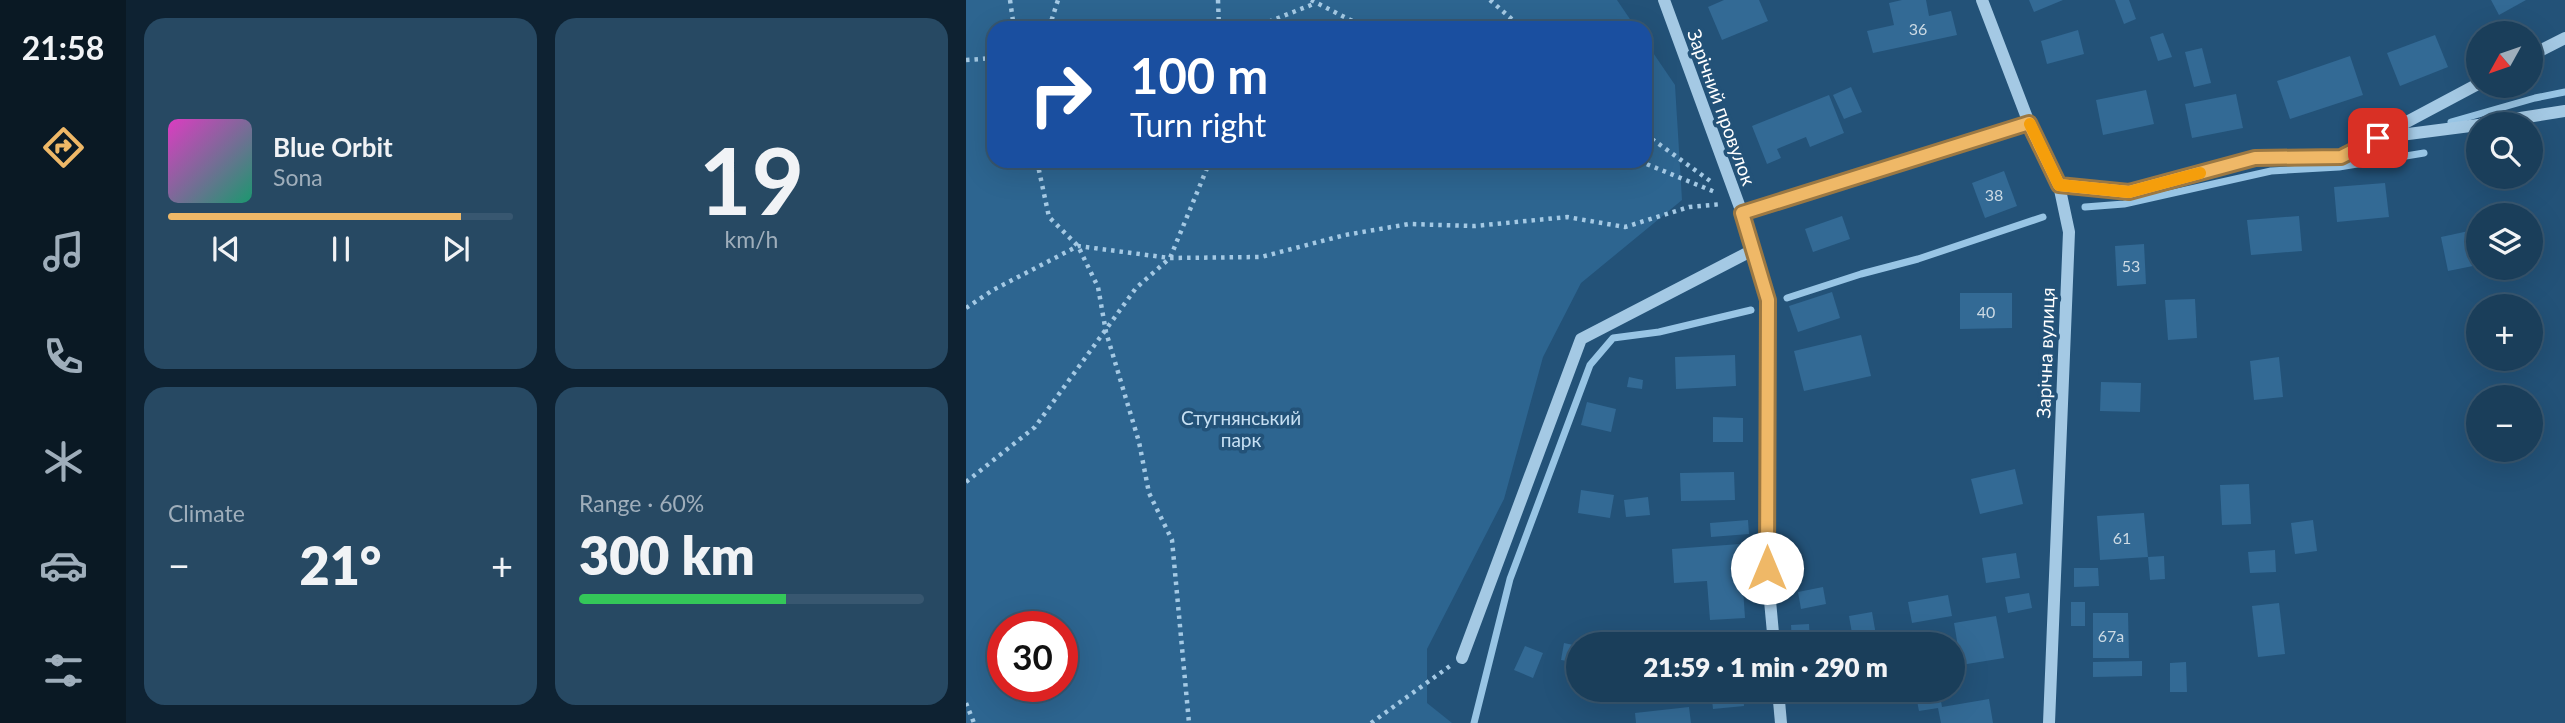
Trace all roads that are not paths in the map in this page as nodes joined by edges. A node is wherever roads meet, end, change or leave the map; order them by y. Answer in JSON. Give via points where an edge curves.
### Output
{"nodes":[{"id":1,"x":1664,"y":0,"type":"edge"},
{"id":2,"x":1982,"y":0,"type":"edge"},
{"id":3,"x":2565,"y":38,"type":"edge"},
{"id":4,"x":2543,"y":49,"type":"edge"},
{"id":5,"x":2466,"y":90,"type":"edge"},
{"id":6,"x":2565,"y":111,"type":"edge"},
{"id":7,"x":2543,"y":115,"type":"edge"},
{"id":8,"x":2029,"y":123,"type":"junction"},
{"id":9,"x":2466,"y":127,"type":"edge"},
{"id":10,"x":2378,"y":138,"type":"junction"},
{"id":11,"x":2059,"y":185,"type":"junction"},
{"id":12,"x":1738,"y":205,"type":"junction"},
{"id":13,"x":1753,"y":250,"type":"junction"},
{"id":14,"x":1772,"y":632,"type":"edge"},
{"id":15,"x":1462,"y":658,"type":"road end"},
{"id":16,"x":1779,"y":702,"type":"edge"},
{"id":17,"x":1781,"y":723,"type":"edge"},
{"id":18,"x":2049,"y":723,"type":"edge"}],
"edges":[{"from":1,"to":12,"type":"street","name":"Зарічний провулок"},
{"from":2,"to":8,"type":"street","name":"Зарічна вулиця"},
{"from":3,"to":4,"type":"street"},
{"from":5,"to":10,"type":"street"},
{"from":6,"to":7,"type":"street"},
{"from":8,"to":11,"type":"street","name":"Зарічна вулиця"},
{"from":8,"to":12,"type":"street"},
{"from":9,"to":10,"type":"street"},
{"from":10,"to":11,"type":"street","via":[[2341,157],[2255,158],[2129,192]]},
{"from":11,"to":18,"type":"street","name":"Зарічна вулиця","via":[[2069,232]]},
{"from":12,"to":13,"type":"street","name":"Зарічний провулок"},
{"from":13,"to":14,"type":"street","name":"Зарічний провулок","via":[[1768,300],[1767,568]]},
{"from":13,"to":15,"type":"street","via":[[1581,339]]},
{"from":16,"to":17,"type":"street"}]}
